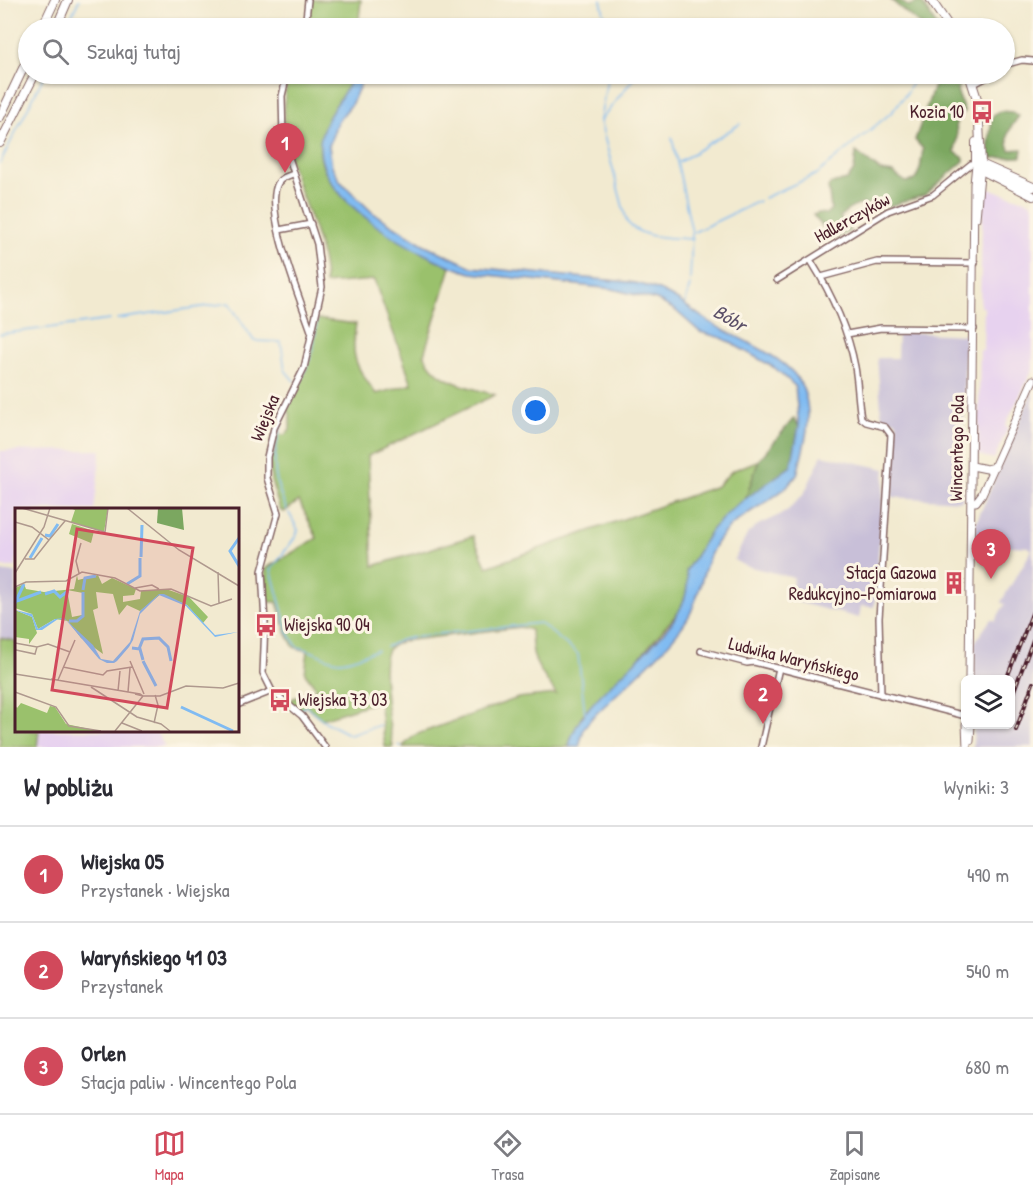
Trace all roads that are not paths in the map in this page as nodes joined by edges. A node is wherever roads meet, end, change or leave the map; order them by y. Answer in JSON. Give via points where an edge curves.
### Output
{"nodes":[{"id":1,"x":55,"y":0,"type":"edge"},
{"id":2,"x":68,"y":0,"type":"edge"},
{"id":3,"x":308,"y":0,"type":"edge"},
{"id":4,"x":931,"y":0,"type":"edge"},
{"id":5,"x":47,"y":18,"type":"edge"},
{"id":6,"x":60,"y":18,"type":"edge"},
{"id":7,"x":306,"y":18,"type":"edge"},
{"id":8,"x":943,"y":18,"type":"edge"},
{"id":9,"x":1033,"y":61,"type":"edge"},
{"id":10,"x":1015,"y":62,"type":"edge"},
{"id":11,"x":18,"y":79,"type":"edge"},
{"id":12,"x":30,"y":84,"type":"edge"},
{"id":13,"x":285,"y":84,"type":"edge"},
{"id":14,"x":972,"y":84,"type":"edge"},
{"id":15,"x":979,"y":84,"type":"edge"},
{"id":16,"x":973,"y":88,"type":"junction"},
{"id":17,"x":0,"y":117,"type":"edge"},
{"id":18,"x":0,"y":143,"type":"edge"},
{"id":19,"x":977,"y":165,"type":"junction"},
{"id":20,"x":293,"y":174,"type":"junction"},
{"id":21,"x":990,"y":176,"type":"junction"},
{"id":22,"x":981,"y":184,"type":"junction"},
{"id":23,"x":1033,"y":187,"type":"edge"},
{"id":24,"x":1033,"y":196,"type":"edge"},
{"id":25,"x":976,"y":218,"type":"junction"},
{"id":26,"x":311,"y":224,"type":"junction"},
{"id":27,"x":279,"y":230,"type":"junction"},
{"id":28,"x":811,"y":261,"type":"junction"},
{"id":29,"x":975,"y":263,"type":"junction"},
{"id":30,"x":821,"y":277,"type":"junction"},
{"id":31,"x":777,"y":280,"type":"dead end"},
{"id":32,"x":974,"y":329,"type":"junction"},
{"id":33,"x":311,"y":333,"type":"junction"},
{"id":34,"x":847,"y":334,"type":"junction"},
{"id":35,"x":1033,"y":380,"type":"edge"},
{"id":36,"x":972,"y":466,"type":"junction"},
{"id":37,"x":994,"y":467,"type":"junction"},
{"id":38,"x":971,"y":502,"type":"junction"},
{"id":39,"x":701,"y":651,"type":"dead end"},
{"id":40,"x":779,"y":668,"type":"junction"},
{"id":41,"x":969,"y":675,"type":"edge"},
{"id":42,"x":272,"y":691,"type":"junction"},
{"id":43,"x":881,"y":695,"type":"junction"},
{"id":44,"x":238,"y":705,"type":"edge"},
{"id":45,"x":961,"y":715,"type":"edge"},
{"id":46,"x":966,"y":729,"type":"edge"},
{"id":47,"x":970,"y":729,"type":"edge"},
{"id":48,"x":325,"y":747,"type":"edge"},
{"id":49,"x":761,"y":747,"type":"edge"},
{"id":50,"x":968,"y":747,"type":"edge"}],
"edges":[{"from":1,"to":5,"type":"main road"},
{"from":2,"to":6,"type":"main road"},
{"from":3,"to":7,"type":"street"},
{"from":4,"to":8,"type":"main road"},
{"from":9,"to":10,"type":"street"},
{"from":11,"to":17,"type":"main road"},
{"from":12,"to":18,"type":"main road"},
{"from":13,"to":20,"type":"street","name":"Wiejska","via":[[282,126]]},
{"from":14,"to":16,"type":"main road","name":"Wincentego Pola"},
{"from":15,"to":16,"type":"street"},
{"from":16,"to":19,"type":"main road","name":"Wincentego Pola","via":[[979,110]]},
{"from":19,"to":21,"type":"main road"},
{"from":19,"to":22,"type":"street","name":"Wincentego Pola"},
{"from":19,"to":23,"type":"main road"},
{"from":19,"to":25,"type":"street","name":"Wincentego Pola"},
{"from":19,"to":28,"type":"street","name":"Hallerczyków","via":[[933,195],[888,212],[818,252]]},
{"from":20,"to":26,"type":"street","name":"Wiejska"},
{"from":20,"to":27,"type":"street","name":"Wiejska","via":[[282,178],[277,186]]},
{"from":21,"to":22,"type":"street"},
{"from":21,"to":24,"type":"main road"},
{"from":22,"to":25,"type":"street","name":"Wincentego Pola"},
{"from":25,"to":29,"type":"street","name":"Wincentego Pola"},
{"from":26,"to":27,"type":"street"},
{"from":26,"to":33,"type":"street","name":"Wiejska","via":[[322,288]]},
{"from":27,"to":33,"type":"street","name":"Wiejska"},
{"from":28,"to":30,"type":"street"},
{"from":28,"to":31,"type":"street","name":"Hallerczyków"},
{"from":29,"to":30,"type":"street","via":[[877,262]]},
{"from":29,"to":32,"type":"street","name":"Wincentego Pola"},
{"from":30,"to":34,"type":"street"},
{"from":32,"to":34,"type":"street","via":[[881,328]]},
{"from":32,"to":36,"type":"street","name":"Wincentego Pola"},
{"from":33,"to":42,"type":"street","name":"Wiejska","via":[[304,368],[274,428],[267,457],[267,478],[278,513],[262,571],[263,673]]},
{"from":34,"to":43,"type":"street","name":"Ludwika Waryńskiego","via":[[863,421],[885,427],[892,439],[879,618]]},
{"from":35,"to":37,"type":"street"},
{"from":36,"to":37,"type":"street"},
{"from":36,"to":38,"type":"street","name":"Wincentego Pola"},
{"from":37,"to":38,"type":"street","via":[[979,499]]},
{"from":38,"to":41,"type":"street","name":"Wincentego Pola"},
{"from":39,"to":40,"type":"street","name":"Ludwika Waryńskiego"},
{"from":40,"to":43,"type":"street","name":"Ludwika Waryńskiego"},
{"from":40,"to":49,"type":"street"},
{"from":42,"to":44,"type":"street"},
{"from":42,"to":48,"type":"street","via":[[302,716]]},
{"from":43,"to":45,"type":"street","name":"Ludwika Waryńskiego"},
{"from":46,"to":50,"type":"street"},
{"from":47,"to":50,"type":"street"}]}
